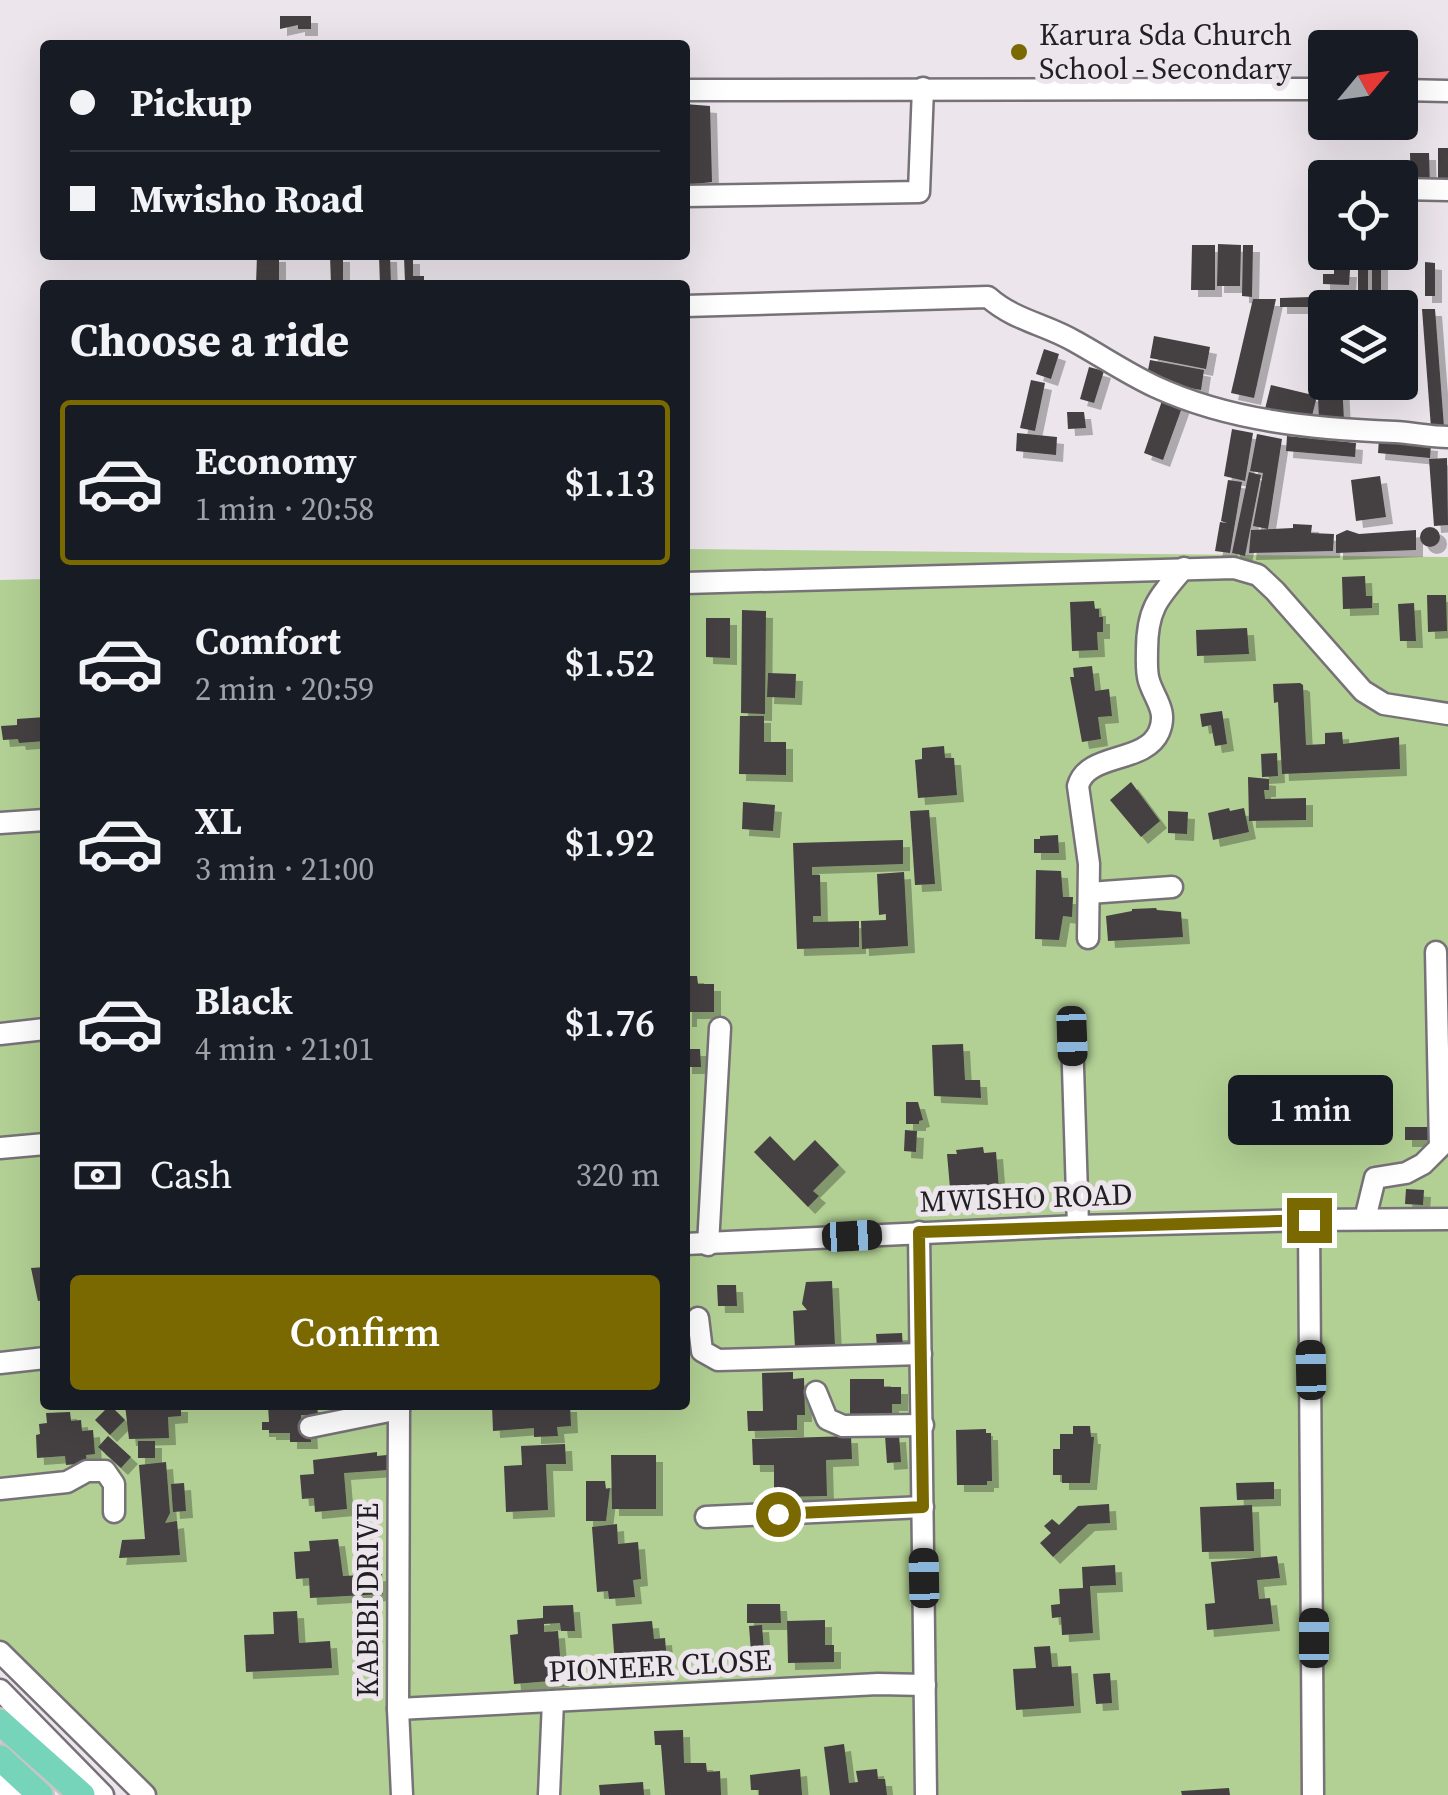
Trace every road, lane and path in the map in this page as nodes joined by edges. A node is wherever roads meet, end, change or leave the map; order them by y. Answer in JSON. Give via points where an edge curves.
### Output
{"nodes":[{"id":1,"x":923,"y":88,"type":"junction"},
{"id":2,"x":1308,"y":89,"type":"edge"},
{"id":3,"x":690,"y":90,"type":"edge"},
{"id":4,"x":1418,"y":91,"type":"edge"},
{"id":5,"x":1448,"y":92,"type":"edge"},
{"id":6,"x":1418,"y":189,"type":"edge"},
{"id":7,"x":1448,"y":190,"type":"edge"},
{"id":8,"x":690,"y":196,"type":"edge"},
{"id":9,"x":690,"y":306,"type":"edge"},
{"id":10,"x":1448,"y":438,"type":"edge"},
{"id":11,"x":1184,"y":568,"type":"junction"},
{"id":12,"x":690,"y":583,"type":"edge"},
{"id":13,"x":1448,"y":714,"type":"edge"},
{"id":14,"x":40,"y":820,"type":"edge"},
{"id":15,"x":0,"y":823,"type":"edge"},
{"id":16,"x":1172,"y":887,"type":"dead end"},
{"id":17,"x":1088,"y":893,"type":"junction"},
{"id":18,"x":1088,"y":938,"type":"dead end"},
{"id":19,"x":1436,"y":952,"type":"dead end"},
{"id":20,"x":720,"y":1028,"type":"dead end"},
{"id":21,"x":40,"y":1030,"type":"edge"},
{"id":22,"x":0,"y":1034,"type":"edge"},
{"id":23,"x":1072,"y":1036,"type":"dead end"},
{"id":24,"x":40,"y":1144,"type":"edge"},
{"id":25,"x":0,"y":1148,"type":"edge"},
{"id":26,"x":1365,"y":1219,"type":"junction"},
{"id":27,"x":1448,"y":1219,"type":"edge"},
{"id":28,"x":1309,"y":1220,"type":"junction"},
{"id":29,"x":1078,"y":1226,"type":"junction"},
{"id":30,"x":919,"y":1232,"type":"junction"},
{"id":31,"x":690,"y":1244,"type":"edge"},
{"id":32,"x":708,"y":1244,"type":"junction"},
{"id":33,"x":698,"y":1318,"type":"dead end"},
{"id":34,"x":921,"y":1354,"type":"junction"},
{"id":35,"x":40,"y":1359,"type":"edge"},
{"id":36,"x":0,"y":1364,"type":"edge"},
{"id":37,"x":816,"y":1392,"type":"dead end"},
{"id":38,"x":385,"y":1410,"type":"edge"},
{"id":39,"x":399,"y":1410,"type":"edge"},
{"id":40,"x":923,"y":1425,"type":"junction"},
{"id":41,"x":310,"y":1426,"type":"dead end"},
{"id":42,"x":0,"y":1489,"type":"edge"},
{"id":43,"x":923,"y":1507,"type":"junction"},
{"id":44,"x":114,"y":1512,"type":"dead end"},
{"id":45,"x":706,"y":1517,"type":"dead end"},
{"id":46,"x":0,"y":1652,"type":"edge"},
{"id":47,"x":926,"y":1686,"type":"junction"},
{"id":48,"x":0,"y":1690,"type":"edge"},
{"id":49,"x":553,"y":1702,"type":"junction"},
{"id":50,"x":398,"y":1709,"type":"junction"},
{"id":51,"x":0,"y":1722,"type":"edge"},
{"id":52,"x":0,"y":1758,"type":"edge"},
{"id":53,"x":0,"y":1785,"type":"edge"},
{"id":54,"x":11,"y":1795,"type":"edge"},
{"id":55,"x":40,"y":1795,"type":"edge"},
{"id":56,"x":82,"y":1795,"type":"edge"},
{"id":57,"x":103,"y":1795,"type":"edge"},
{"id":58,"x":145,"y":1795,"type":"edge"},
{"id":59,"x":402,"y":1795,"type":"edge"},
{"id":60,"x":549,"y":1795,"type":"edge"},
{"id":61,"x":926,"y":1795,"type":"edge"},
{"id":62,"x":1313,"y":1795,"type":"edge"}],
"edges":[{"from":1,"to":2,"type":"street"},
{"from":1,"to":3,"type":"street"},
{"from":1,"to":8,"type":"street","via":[[919,192]]},
{"from":4,"to":5,"type":"street"},
{"from":6,"to":7,"type":"street"},
{"from":9,"to":10,"type":"street","via":[[988,297],[1006,313],[1196,401],[1320,430]]},
{"from":11,"to":12,"type":"street"},
{"from":11,"to":13,"type":"street","via":[[1234,568],[1258,576],[1363,690],[1384,704]]},
{"from":11,"to":17,"type":"street","via":[[1148,619],[1147,678],[1163,710],[1162,728],[1138,750],[1080,778]]},
{"from":14,"to":15,"type":"street"},
{"from":16,"to":17,"type":"street"},
{"from":17,"to":18,"type":"street"},
{"from":19,"to":26,"type":"street","via":[[1440,1147],[1406,1173],[1375,1178]]},
{"from":20,"to":32,"type":"street"},
{"from":21,"to":22,"type":"street"},
{"from":23,"to":29,"type":"street"},
{"from":24,"to":25,"type":"street"},
{"from":26,"to":27,"type":"street","name":"MWISHO ROAD"},
{"from":26,"to":28,"type":"street","name":"MWISHO ROAD"},
{"from":28,"to":29,"type":"street","name":"MWISHO ROAD"},
{"from":28,"to":62,"type":"street"},
{"from":29,"to":30,"type":"street","name":"MWISHO ROAD"},
{"from":30,"to":32,"type":"street","name":"MWISHO ROAD"},
{"from":30,"to":34,"type":"street"},
{"from":31,"to":32,"type":"street","name":"MWISHO ROAD"},
{"from":33,"to":34,"type":"street","via":[[702,1350],[718,1360]]},
{"from":34,"to":40,"type":"street"},
{"from":35,"to":36,"type":"street"},
{"from":37,"to":40,"type":"street","via":[[827,1419],[843,1426]]},
{"from":38,"to":41,"type":"street"},
{"from":39,"to":50,"type":"street","name":"KABIBI DRIVE"},
{"from":40,"to":43,"type":"street"},
{"from":42,"to":44,"type":"street","via":[[106,1472],[114,1484]]},
{"from":43,"to":45,"type":"street"},
{"from":43,"to":47,"type":"street"},
{"from":46,"to":58,"type":"street"},
{"from":47,"to":49,"type":"street","name":"PIONEER CLOSE"},
{"from":47,"to":61,"type":"street"},
{"from":48,"to":57,"type":"street"},
{"from":49,"to":50,"type":"street","name":"PIONEER CLOSE"},
{"from":49,"to":60,"type":"street"},
{"from":50,"to":59,"type":"street","name":"KABIBI DRIVE"},
{"from":51,"to":56,"type":"main road"},
{"from":52,"to":55,"type":"main road"},
{"from":53,"to":54,"type":"street"}]}
